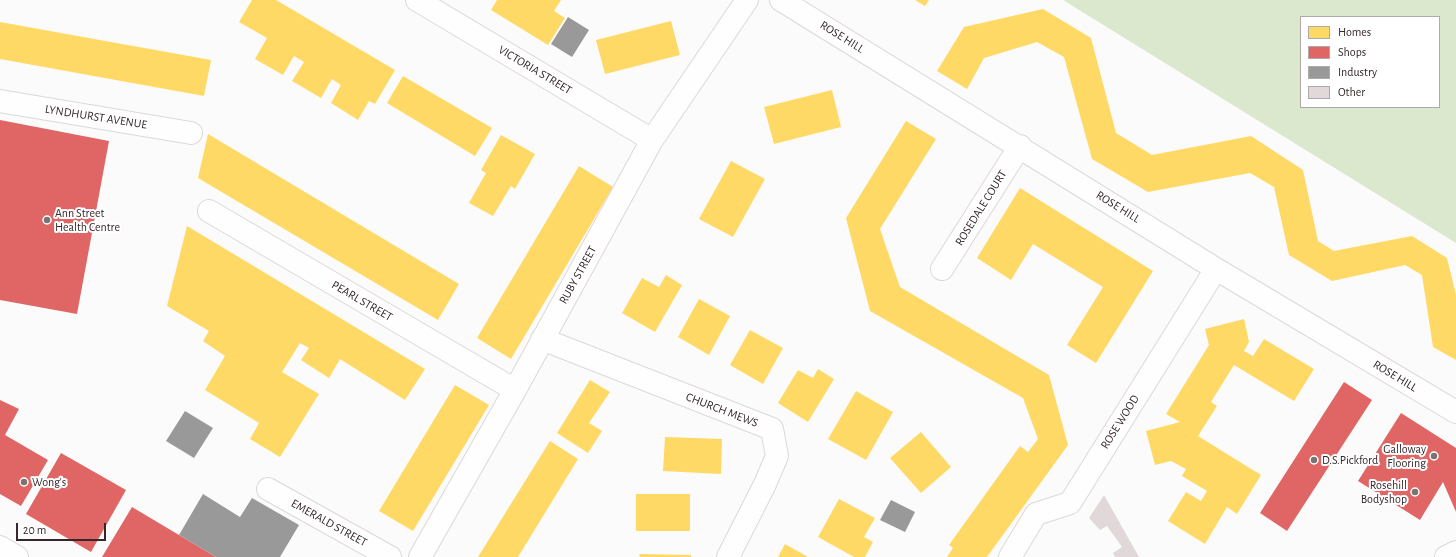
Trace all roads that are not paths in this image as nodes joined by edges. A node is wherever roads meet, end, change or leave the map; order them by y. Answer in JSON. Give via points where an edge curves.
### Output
{"nodes":[{"id":1,"x":417,"y":0,"type":"edge"},
{"id":2,"x":747,"y":0,"type":"edge"},
{"id":3,"x":782,"y":0,"type":"edge"},
{"id":4,"x":0,"y":101,"type":"edge"},
{"id":5,"x":191,"y":133,"type":"dead end"},
{"id":6,"x":652,"y":140,"type":"junction"},
{"id":7,"x":1020,"y":146,"type":"junction"},
{"id":8,"x":209,"y":211,"type":"dead end"},
{"id":9,"x":1216,"y":268,"type":"junction"},
{"id":10,"x":942,"y":269,"type":"dead end"},
{"id":11,"x":542,"y":339,"type":"junction"},
{"id":12,"x":515,"y":390,"type":"junction"},
{"id":13,"x":1456,"y":412,"type":"edge"},
{"id":14,"x":268,"y":489,"type":"dead end"},
{"id":15,"x":0,"y":547,"type":"edge"},
{"id":16,"x":1456,"y":552,"type":"edge"},
{"id":17,"x":17,"y":557,"type":"edge"},
{"id":18,"x":390,"y":557,"type":"edge"},
{"id":19,"x":420,"y":557,"type":"edge"},
{"id":20,"x":728,"y":557,"type":"edge"},
{"id":21,"x":1010,"y":557,"type":"edge"},
{"id":22,"x":1446,"y":557,"type":"edge"}],
"edges":[{"from":1,"to":6,"type":"street","name":"VICTORIA STREET"},
{"from":2,"to":6,"type":"street","name":"RUBY STREET"},
{"from":3,"to":7,"type":"street","name":"ROSE HILL"},
{"from":4,"to":5,"type":"street","name":"LYNDHURST AVENUE"},
{"from":6,"to":11,"type":"street","name":"RUBY STREET"},
{"from":7,"to":9,"type":"street","name":"ROSE HILL"},
{"from":7,"to":10,"type":"street","name":"ROSEDALE COURT"},
{"from":8,"to":12,"type":"street","name":"PEARL STREET"},
{"from":9,"to":13,"type":"street","name":"ROSE HILL"},
{"from":9,"to":21,"type":"street","name":"ROSE WOOD","via":[[1070,503],[1036,514]]},
{"from":11,"to":12,"type":"street","name":"RUBY STREET"},
{"from":11,"to":20,"type":"street","name":"CHURCH MEWS","via":[[772,429],[776,456],[765,484]]},
{"from":12,"to":19,"type":"street","name":"RUBY STREET"},
{"from":14,"to":18,"type":"street","name":"EMERALD STREET"},
{"from":15,"to":17,"type":"street"},
{"from":16,"to":22,"type":"street"}]}
